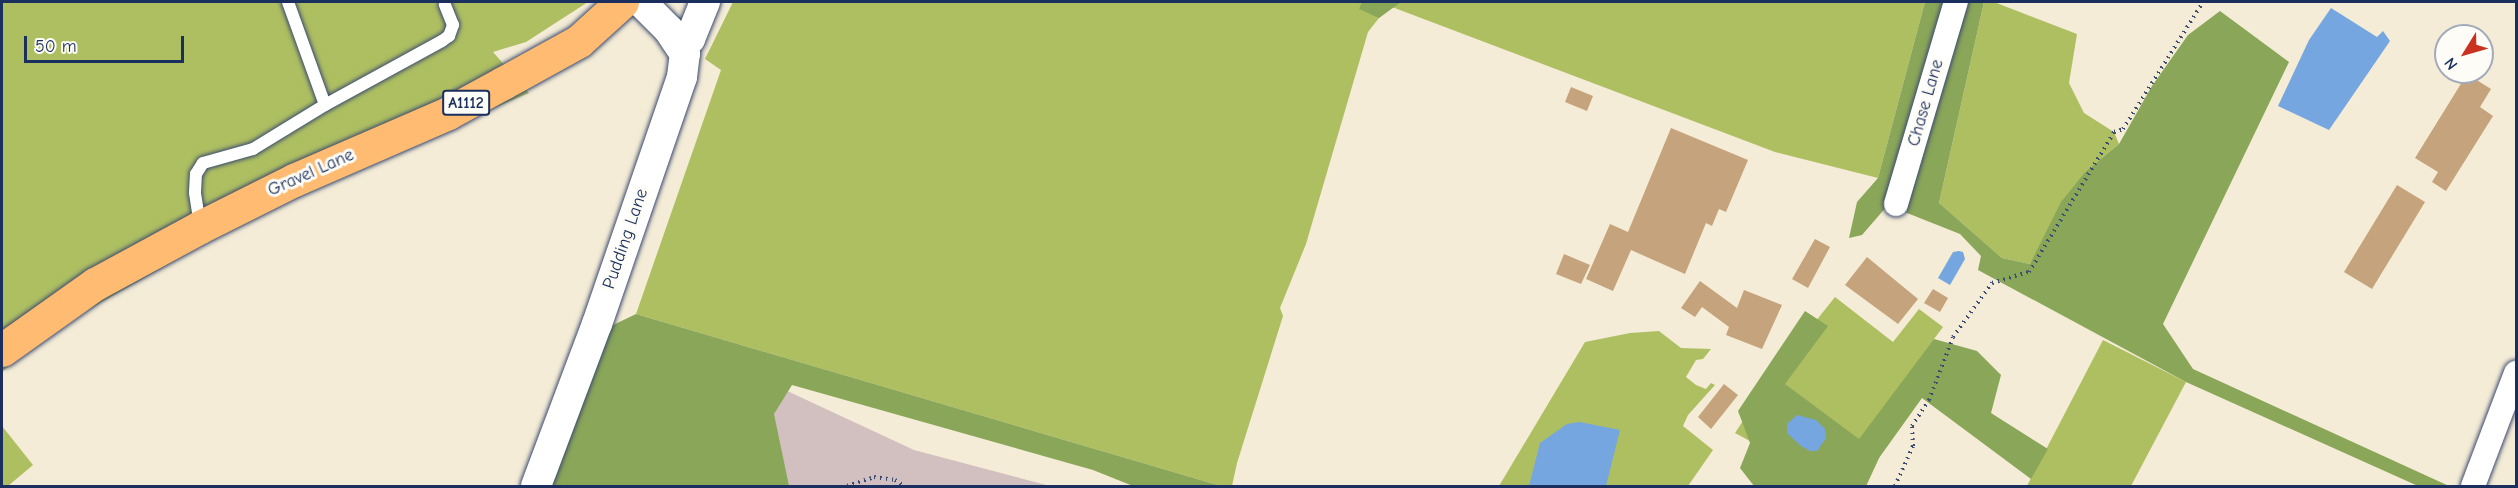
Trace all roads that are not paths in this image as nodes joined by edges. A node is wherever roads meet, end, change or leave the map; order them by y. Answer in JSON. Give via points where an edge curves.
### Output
{"nodes":[{"id":1,"x":288,"y":2,"type":"edge"},
{"id":2,"x":622,"y":2,"type":"edge"},
{"id":3,"x":641,"y":2,"type":"edge"},
{"id":4,"x":705,"y":2,"type":"edge"},
{"id":5,"x":1956,"y":2,"type":"edge"},
{"id":6,"x":445,"y":5,"type":"dead end"},
{"id":7,"x":681,"y":47,"type":"junction"},
{"id":8,"x":325,"y":105,"type":"junction"},
{"id":9,"x":1896,"y":204,"type":"dead end"},
{"id":10,"x":200,"y":227,"type":"junction"},
{"id":11,"x":2,"y":350,"type":"edge"},
{"id":12,"x":2517,"y":373,"type":"edge"},
{"id":13,"x":536,"y":486,"type":"edge"},
{"id":14,"x":2473,"y":486,"type":"edge"}],
"edges":[{"from":1,"to":8,"type":"lane"},
{"from":2,"to":10,"type":"main road","name":"Gravel Lane","number":"A1112","via":[[579,40],[457,108],[294,180]]},
{"from":3,"to":7,"type":"street"},
{"from":4,"to":7,"type":"street","via":[[690,39]]},
{"from":5,"to":9,"type":"street","name":"Chase Lane"},
{"from":6,"to":8,"type":"lane","via":[[453,25],[449,36]]},
{"from":7,"to":13,"type":"street","name":"Pudding Lane","via":[[685,54],[682,77]]},
{"from":8,"to":10,"type":"lane","via":[[253,149],[202,163],[196,174],[195,192]]},
{"from":10,"to":11,"type":"main road","name":"Gravel Lane","number":"A1112","via":[[95,284]]},
{"from":12,"to":14,"type":"street"}]}
